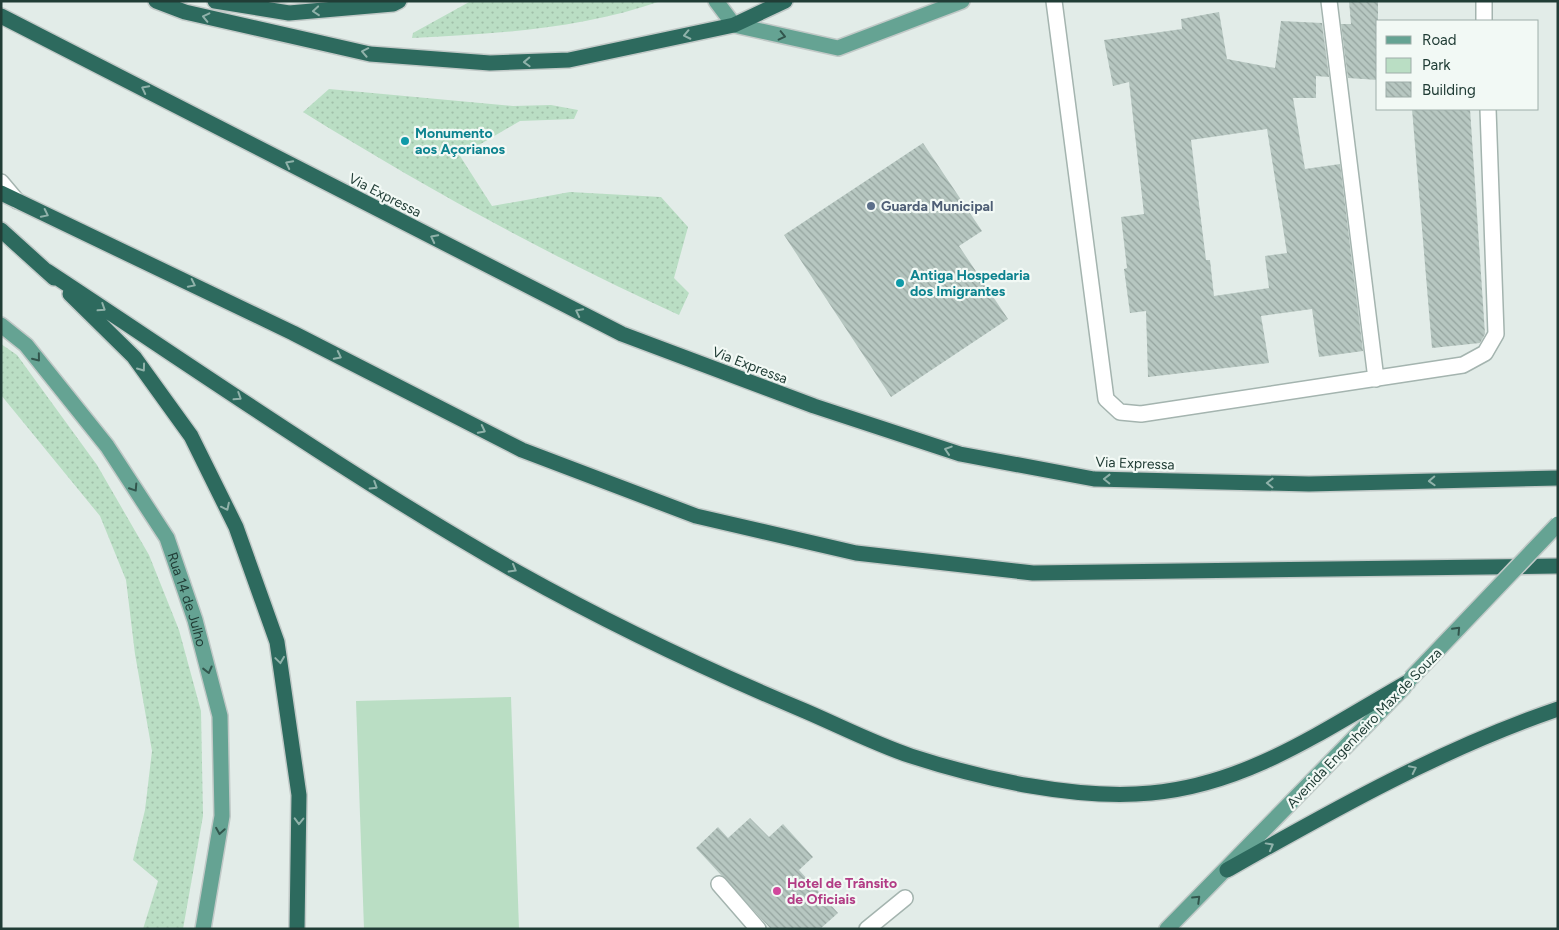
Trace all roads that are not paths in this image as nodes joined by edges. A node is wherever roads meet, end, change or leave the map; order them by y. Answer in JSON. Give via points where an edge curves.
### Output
{"nodes":[{"id":1,"x":156,"y":1,"type":"edge"},
{"id":2,"x":215,"y":1,"type":"edge"},
{"id":3,"x":399,"y":1,"type":"edge"},
{"id":4,"x":716,"y":1,"type":"edge"},
{"id":5,"x":785,"y":1,"type":"edge"},
{"id":6,"x":962,"y":1,"type":"edge"},
{"id":7,"x":1054,"y":1,"type":"edge"},
{"id":8,"x":1330,"y":1,"type":"edge"},
{"id":9,"x":1484,"y":1,"type":"edge"},
{"id":10,"x":1,"y":16,"type":"edge"},
{"id":11,"x":1484,"y":20,"type":"edge"},
{"id":12,"x":734,"y":25,"type":"junction"},
{"id":13,"x":1488,"y":110,"type":"edge"},
{"id":14,"x":1,"y":182,"type":"edge"},
{"id":15,"x":1,"y":193,"type":"edge"},
{"id":16,"x":17,"y":201,"type":"junction"},
{"id":17,"x":1,"y":230,"type":"edge"},
{"id":18,"x":47,"y":271,"type":"junction"},
{"id":19,"x":1,"y":326,"type":"edge"},
{"id":20,"x":1376,"y":379,"type":"junction"},
{"id":21,"x":1558,"y":473,"type":"edge"},
{"id":22,"x":1558,"y":478,"type":"edge"},
{"id":23,"x":1481,"y":479,"type":"junction"},
{"id":24,"x":1558,"y":524,"type":"edge"},
{"id":25,"x":1558,"y":566,"type":"edge"},
{"id":26,"x":1410,"y":680,"type":"junction"},
{"id":27,"x":1558,"y":709,"type":"edge"},
{"id":28,"x":1228,"y":870,"type":"junction"},
{"id":29,"x":719,"y":884,"type":"dead end"},
{"id":30,"x":905,"y":898,"type":"dead end"},
{"id":31,"x":204,"y":929,"type":"edge"},
{"id":32,"x":297,"y":929,"type":"edge"},
{"id":33,"x":758,"y":929,"type":"edge"},
{"id":34,"x":867,"y":929,"type":"edge"},
{"id":35,"x":1167,"y":929,"type":"edge"}],
"edges":[{"from":12,"to":1,"type":"highway","one_way":true,"via":[[569,60],[490,63],[370,54],[184,12]]},
{"from":3,"to":2,"type":"highway","one_way":true,"via":[[289,13]]},
{"from":4,"to":12,"type":"main road"},
{"from":5,"to":12,"type":"highway"},
{"from":12,"to":6,"type":"main road","one_way":true,"via":[[838,48]]},
{"from":7,"to":20,"type":"lane","via":[[1106,399],[1120,412],[1141,414]]},
{"from":8,"to":20,"type":"lane"},
{"from":9,"to":11,"type":"lane"},
{"from":23,"to":10,"type":"highway","name":"Via Expressa","one_way":true,"via":[[1309,484],[1094,479],[960,454],[814,406],[622,334]]},
{"from":13,"to":20,"type":"lane","via":[[1496,334],[1484,354],[1464,365]]},
{"from":14,"to":16,"type":"lane"},
{"from":15,"to":16,"type":"highway"},
{"from":16,"to":25,"type":"highway","one_way":true,"via":[[293,333],[522,450],[696,516],[856,553],[1033,573]]},
{"from":17,"to":18,"type":"highway"},
{"from":18,"to":26,"type":"highway","one_way":true,"via":[[375,486],[516,571],[719,675],[917,758],[986,778],[1084,792],[1149,793],[1207,785],[1267,762]]},
{"from":18,"to":32,"type":"highway","one_way":true,"via":[[134,357],[191,436],[236,526],[277,642],[299,796]]},
{"from":19,"to":31,"type":"main road","name":"Rua 14 de Julho","one_way":true,"via":[[26,345],[107,446],[166,538],[195,620],[220,716],[222,816]]},
{"from":21,"to":23,"type":"highway"},
{"from":22,"to":23,"type":"highway","name":"Via Expressa"},
{"from":26,"to":24,"type":"main road","name":"Avenida Engenheiro Max de Souza","one_way":true,"bridge":true},
{"from":26,"to":28,"type":"main road","name":"Avenida Engenheiro Max de Souza"},
{"from":28,"to":27,"type":"highway","one_way":true,"via":[[1413,769],[1481,737]]},
{"from":35,"to":28,"type":"main road","name":"Avenida Engenheiro Max de Souza","one_way":true},
{"from":29,"to":33,"type":"lane"},
{"from":30,"to":34,"type":"lane"}]}
